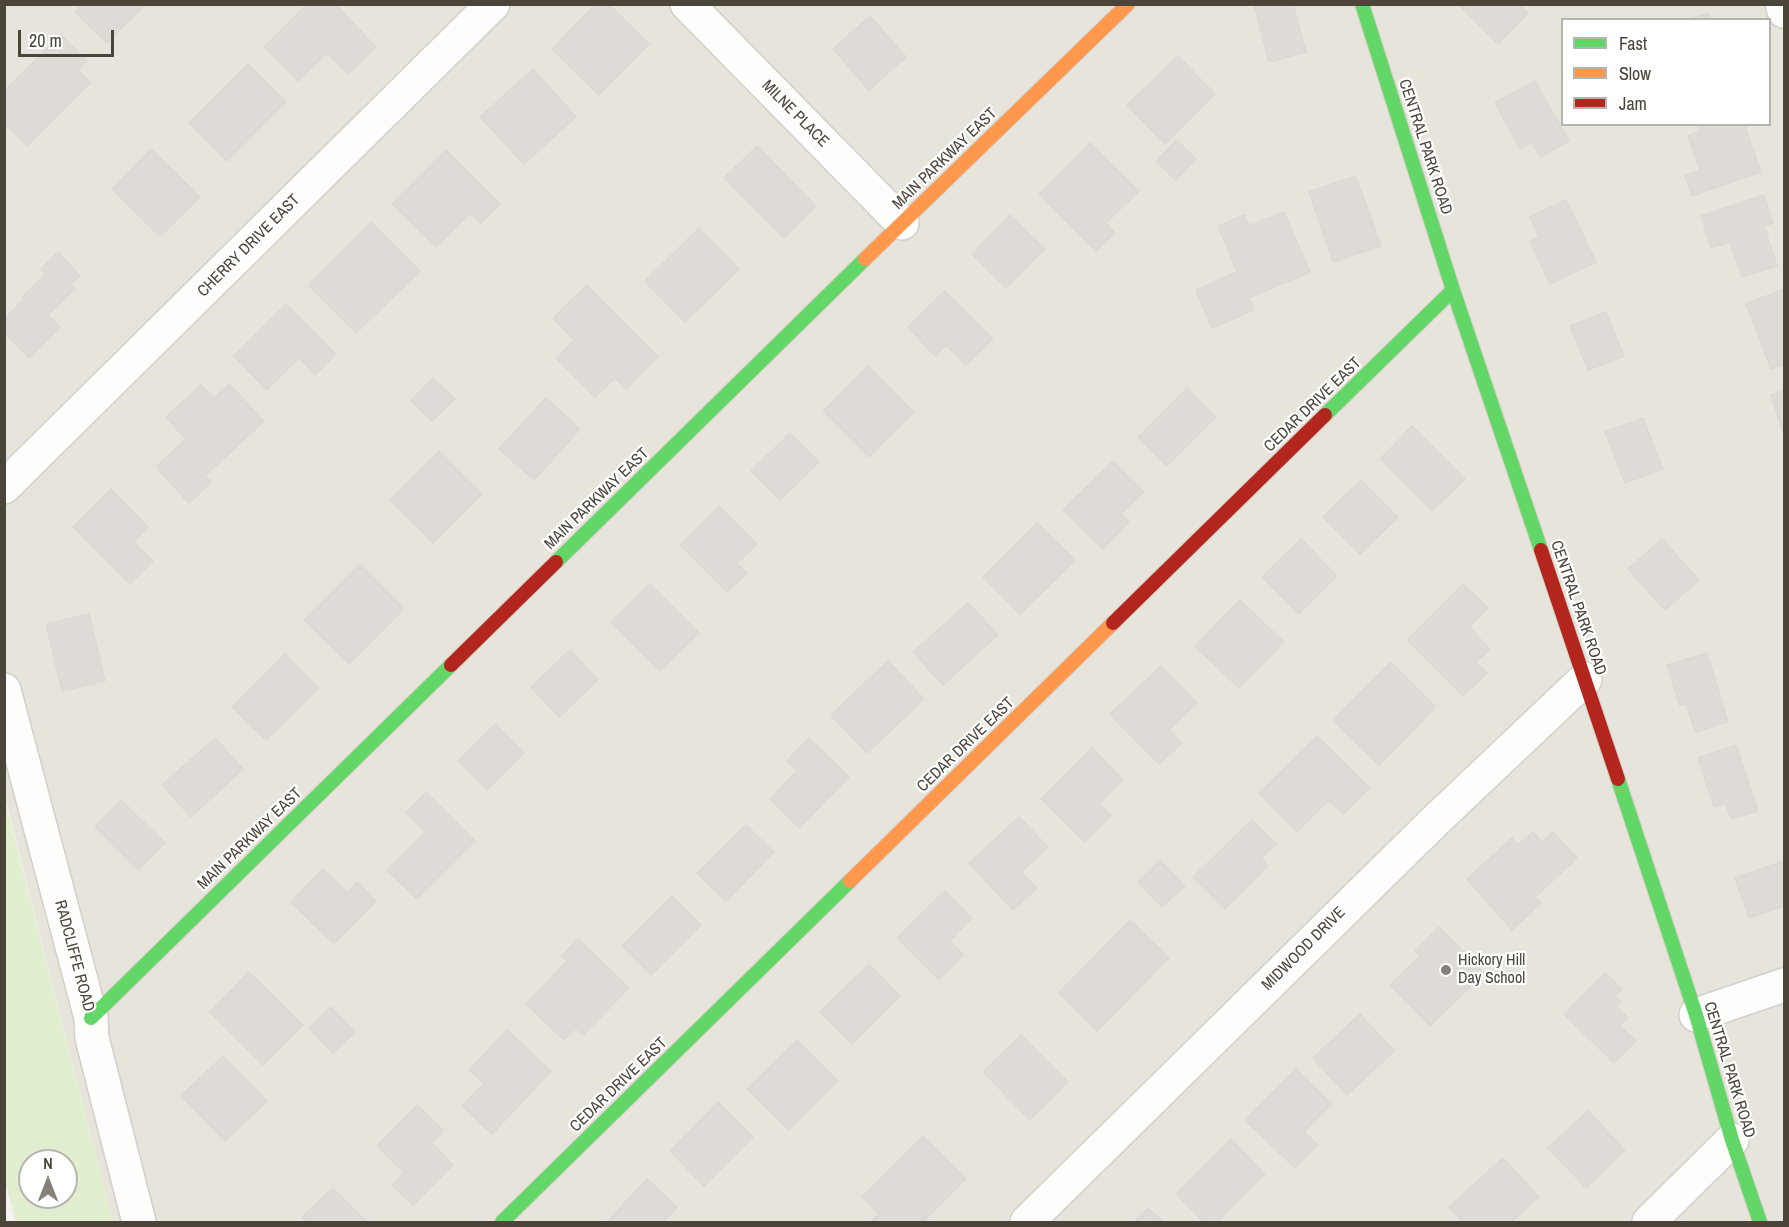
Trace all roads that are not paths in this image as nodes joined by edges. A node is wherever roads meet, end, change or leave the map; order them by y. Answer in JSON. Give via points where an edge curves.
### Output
{"nodes":[{"id":1,"x":493,"y":4,"type":"edge"},
{"id":2,"x":687,"y":4,"type":"edge"},
{"id":3,"x":1128,"y":4,"type":"edge"},
{"id":4,"x":1362,"y":4,"type":"edge"},
{"id":5,"x":1782,"y":4,"type":"edge"},
{"id":6,"x":1785,"y":11,"type":"edge"},
{"id":7,"x":902,"y":223,"type":"junction"},
{"id":8,"x":1454,"y":291,"type":"junction"},
{"id":9,"x":4,"y":487,"type":"edge"},
{"id":10,"x":1585,"y":679,"type":"junction"},
{"id":11,"x":4,"y":690,"type":"edge"},
{"id":12,"x":1785,"y":986,"type":"edge"},
{"id":13,"x":1696,"y":1016,"type":"junction"},
{"id":14,"x":91,"y":1018,"type":"junction"},
{"id":15,"x":1732,"y":1140,"type":"junction"},
{"id":16,"x":139,"y":1222,"type":"edge"},
{"id":17,"x":502,"y":1222,"type":"edge"},
{"id":18,"x":1027,"y":1222,"type":"edge"},
{"id":19,"x":1648,"y":1222,"type":"edge"},
{"id":20,"x":1760,"y":1222,"type":"edge"}],
"edges":[{"from":1,"to":9,"type":"street","name":"CHERRY DRIVE EAST"},
{"from":2,"to":7,"type":"street","name":"MILNE PLACE"},
{"from":3,"to":7,"type":"street","name":"MAIN PARKWAY EAST"},
{"from":4,"to":8,"type":"street","name":"CENTRAL PARK ROAD"},
{"from":5,"to":6,"type":"street"},
{"from":7,"to":14,"type":"street","name":"MAIN PARKWAY EAST"},
{"from":8,"to":10,"type":"street","name":"CENTRAL PARK ROAD"},
{"from":8,"to":17,"type":"street","name":"CEDAR DRIVE EAST"},
{"from":10,"to":13,"type":"street","name":"CENTRAL PARK ROAD"},
{"from":10,"to":18,"type":"street","name":"MIDWOOD DRIVE"},
{"from":11,"to":14,"type":"street","name":"RADCLIFFE ROAD"},
{"from":12,"to":13,"type":"street"},
{"from":13,"to":15,"type":"street","name":"CENTRAL PARK ROAD"},
{"from":14,"to":16,"type":"street","name":"RADCLIFFE ROAD","via":[[92,1038]]},
{"from":15,"to":19,"type":"street"},
{"from":15,"to":20,"type":"street","name":"CENTRAL PARK ROAD"}]}
